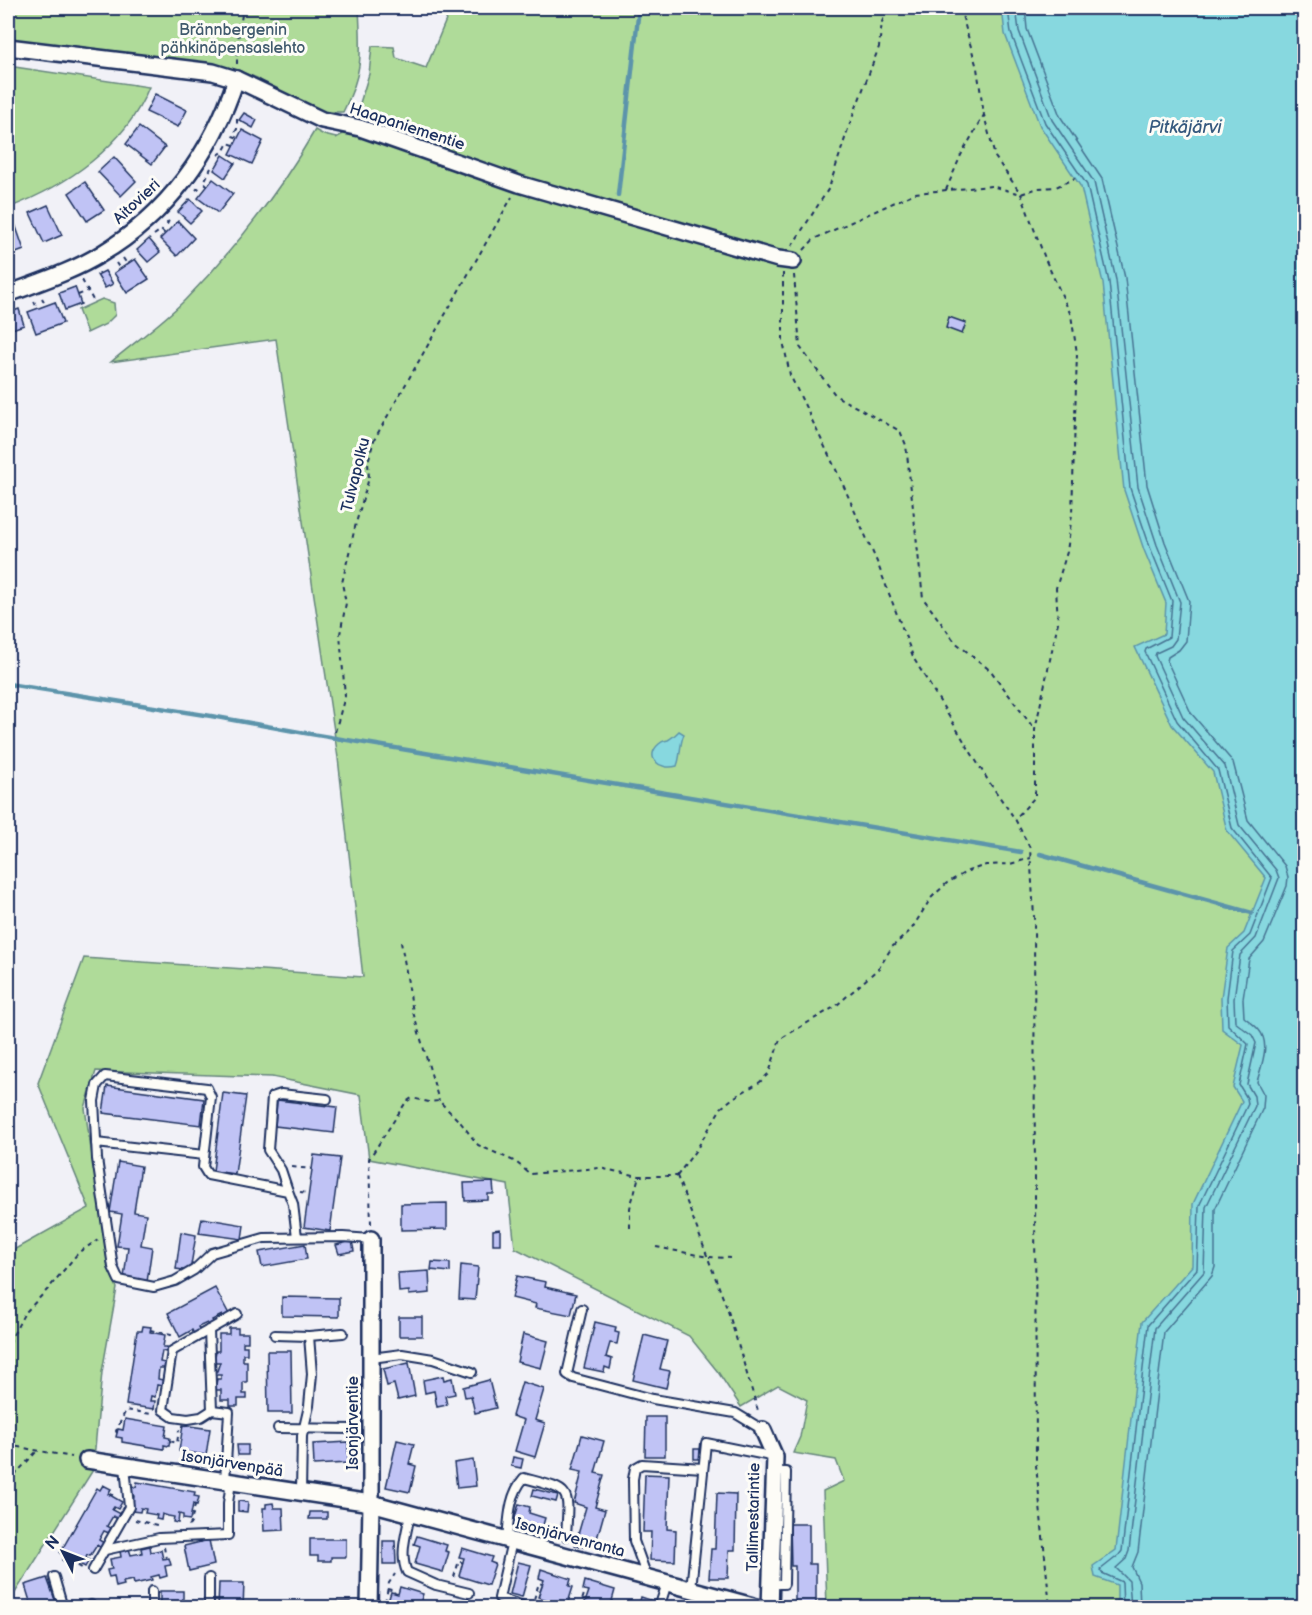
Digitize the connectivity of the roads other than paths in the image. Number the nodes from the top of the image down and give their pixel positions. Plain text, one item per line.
1 (8, 47) edge
2 (236, 79) junction
3 (788, 261) road end
4 (8, 294) edge
5 (327, 1099) dead end
6 (96, 1143) junction
7 (204, 1155) junction
8 (288, 1191) junction
9 (297, 1237) junction
10 (371, 1239) joint
11 (582, 1309) dead end
12 (237, 1314) dead end
13 (209, 1330) junction
14 (343, 1333) dead end
15 (275, 1335) dead end
16 (309, 1336) junction
17 (371, 1358) junction
18 (472, 1372) dead end
19 (212, 1410) junction
20 (278, 1428) dead end
21 (304, 1428) junction
22 (353, 1429) dead end
23 (763, 1430) joint
24 (87, 1460) road end
25 (774, 1465) junction
26 (125, 1466) junction
27 (703, 1468) junction
28 (228, 1481) junction
29 (301, 1492) junction
30 (371, 1503) junction
31 (410, 1514) junction
32 (566, 1536) dead end
33 (509, 1540) junction
34 (105, 1550) junction
35 (93, 1570) dead end
36 (54, 1577) dead end
37 (647, 1577) junction
38 (209, 1578) dead end
39 (667, 1582) junction
40 (691, 1589) junction
41 (152, 1591) dead end
42 (469, 1593) dead end
43 (63, 1608) edge
44 (152, 1608) edge
45 (209, 1608) edge
46 (369, 1608) edge
47 (530, 1608) edge
48 (660, 1608) edge
49 (760, 1608) edge
50 (770, 1608) edge

1 - 2 street, Haapaniementie
2 - 3 street, Haapaniementie
2 - 4 street, Aitovieri
5 - 8 lane
6 - 7 lane
6 - 7 lane
6 - 9 lane
7 - 8 lane
8 - 9 lane
9 - 10 lane
10 - 17 street, Isonjärventie
11 - 23 lane
12 - 13 lane
13 - 19 lane
13 - 19 lane
14 - 16 lane
15 - 16 lane
16 - 21 lane
17 - 18 lane
17 - 30 street, Isonjärventie
19 - 28 lane
20 - 21 lane
21 - 22 lane
21 - 29 lane
23 - 25 street, Tallimestarintie
24 - 26 street, Isonjärvenpää
25 - 27 lane
25 - 50 street, Tallimestarintie
26 - 28 street, Isonjärvenpää
26 - 34 lane
27 - 37 lane
27 - 40 lane
28 - 29 street, Isonjärvenpää
28 - 34 lane
29 - 30 street, Isonjärvenpää
30 - 31 street, Isonjärvenranta
30 - 46 street, Isonjärventie
31 - 33 street, Isonjärvenranta
31 - 42 lane
32 - 33 lane
33 - 37 street, Isonjärvenranta
33 - 47 lane
34 - 35 lane
36 - 43 lane
37 - 39 street, Isonjärvenranta
38 - 45 lane
39 - 40 street, Isonjärvenranta
39 - 48 lane
40 - 49 street, Isonjärvenranta
41 - 44 lane

